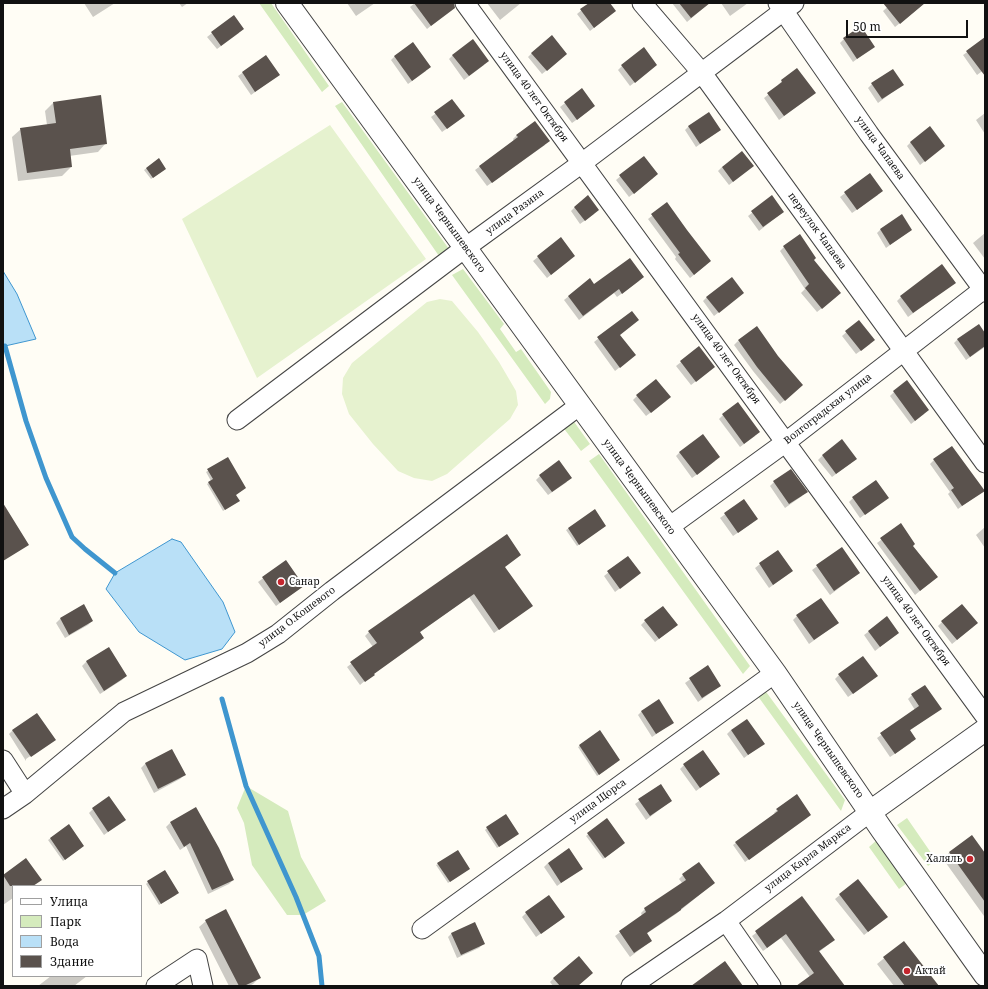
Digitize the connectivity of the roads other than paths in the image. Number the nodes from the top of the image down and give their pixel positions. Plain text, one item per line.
1 (287, 3) edge
2 (465, 3) edge
3 (642, 3) edge
4 (785, 5) edge
5 (702, 73) junction
6 (582, 163) junction
7 (465, 248) junction
8 (984, 289) edge
9 (904, 350) junction
10 (580, 405) junction
11 (237, 420) dead end
12 (786, 442) junction
13 (985, 463) edge
14 (669, 527) junction
15 (774, 673) junction
16 (985, 716) edge
17 (985, 730) edge
18 (3, 760) edge
19 (25, 794) junction
20 (3, 809) edge
21 (870, 812) junction
22 (726, 921) junction
23 (422, 929) dead end
24 (985, 975) edge
25 (156, 986) edge
26 (203, 986) edge
27 (631, 986) edge
28 (771, 986) edge

1 - 7 street, улица Чернышевского
2 - 6 street, улица 40 лет Октября
3 - 5 street, переулок Чапаева
4 - 5 street, улица Разина
4 - 8 street, улица Чапаева
5 - 6 street, улица Разина
5 - 9 street, переулок Чапаева
6 - 7 street, улица Разина
6 - 12 street, улица 40 лет Октября
7 - 10 street, улица Чернышевского
7 - 11 street, улица Разина
8 - 9 street, Волгоградская улица
9 - 12 street, Волгоградская улица
9 - 13 street, переулок Чапаева
10 - 14 street, улица Чернышевского
10 - 19 street, улица О.Кошевого
12 - 14 street, Волгоградская улица
12 - 16 street, улица 40 лет Октября
14 - 15 street, улица Чернышевского
15 - 21 street, улица Чернышевского
15 - 23 street, улица Щорса
17 - 21 street, улица Карла Маркса
18 - 19 street
19 - 20 street, улица О.Кошевого
21 - 22 street, улица Карла Маркса
21 - 24 street, улица Чернышевского
22 - 27 street, улица Карла Маркса
22 - 28 street
25 - 26 street

